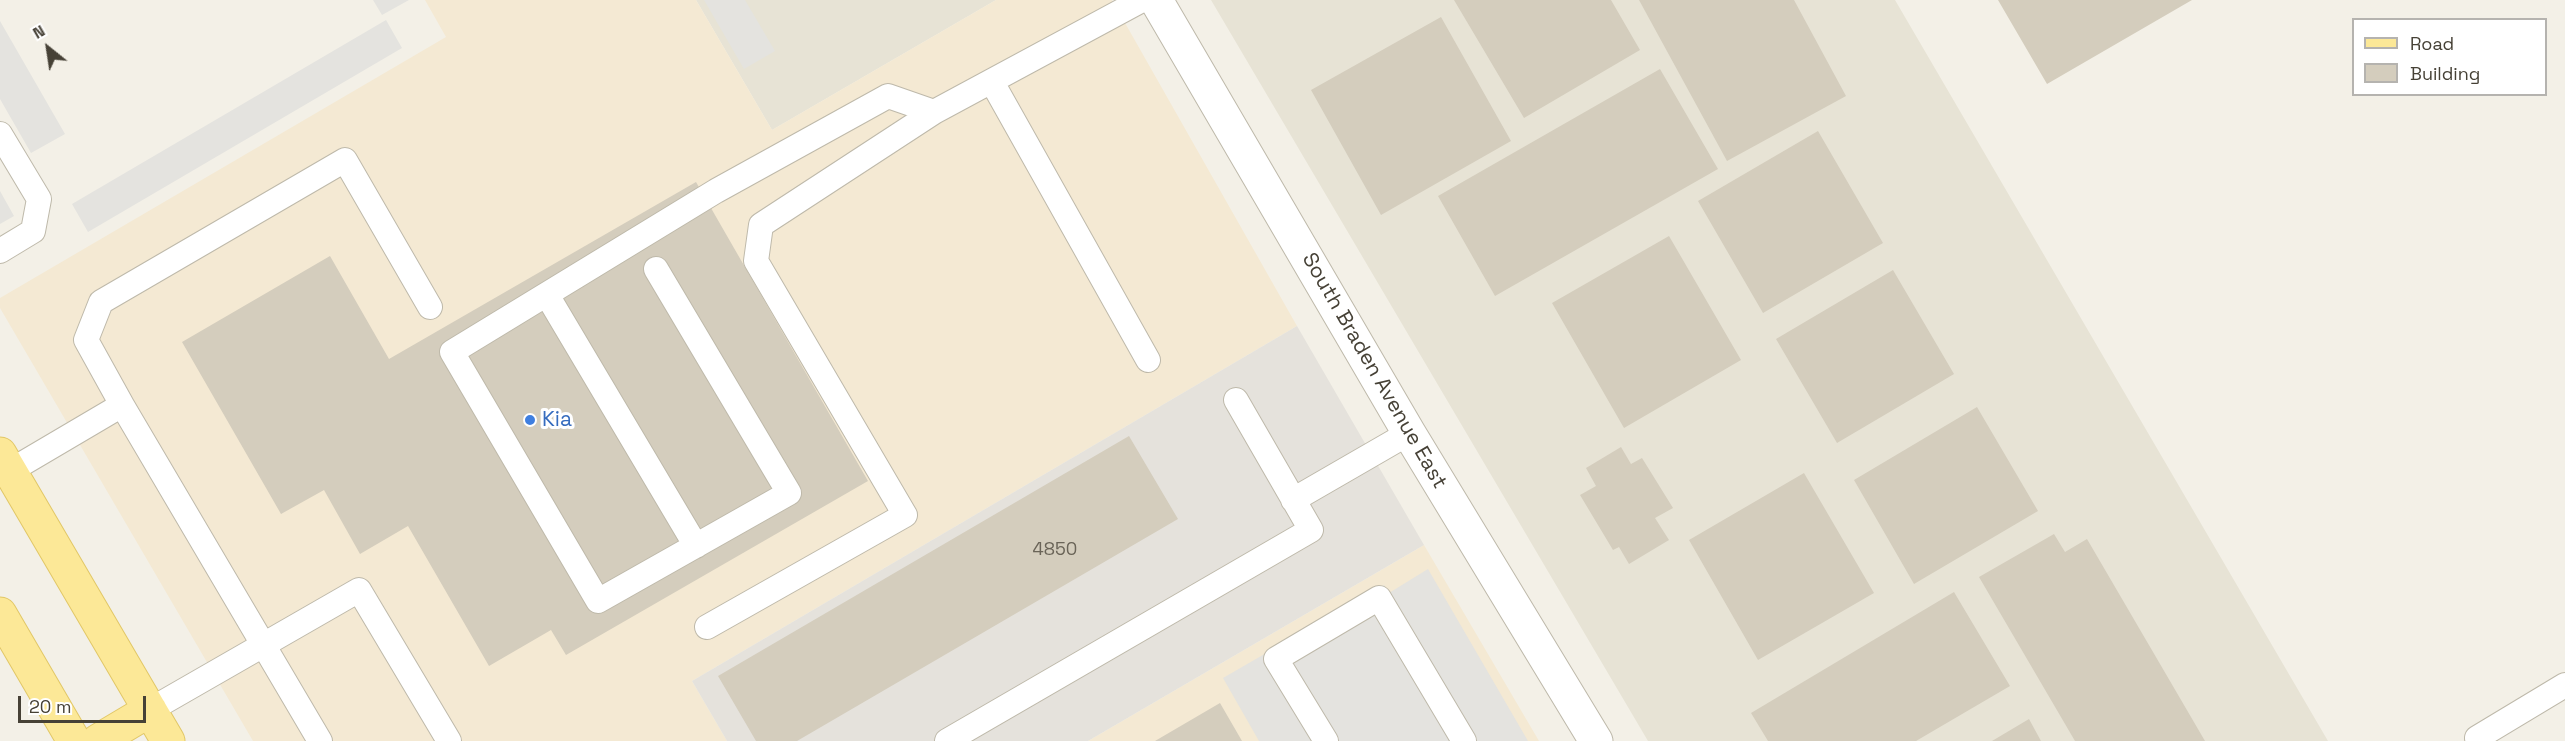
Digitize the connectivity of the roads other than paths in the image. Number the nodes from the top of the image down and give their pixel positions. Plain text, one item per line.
1 (1142, 0) edge
2 (1156, 0) edge
3 (992, 82) junction
4 (934, 112) junction
5 (0, 134) edge
6 (0, 251) edge
7 (656, 269) dead end
8 (547, 295) junction
9 (430, 307) dead end
10 (1148, 360) dead end
11 (1236, 400) dead end
12 (122, 405) junction
13 (1409, 433) junction
14 (5, 462) edge
15 (1293, 500) junction
16 (696, 546) junction
17 (0, 614) edge
18 (707, 627) dead end
19 (263, 644) junction
20 (2565, 685) edge
21 (150, 710) junction
22 (2477, 738) dead end
23 (74, 741) edge
24 (98, 741) edge
25 (168, 741) edge
26 (320, 741) edge
27 (449, 741) edge
28 (947, 741) edge
29 (1326, 741) edge
30 (1464, 741) edge
31 (1596, 741) edge

1 - 3 lane
2 - 13 street, South Braden Avenue East
3 - 4 lane
3 - 10 lane
4 - 8 lane
4 - 18 lane
5 - 6 lane
7 - 16 lane
8 - 16 lane
8 - 16 lane
9 - 12 lane
11 - 15 lane
12 - 14 lane
12 - 19 lane
13 - 15 lane
13 - 31 street, South Braden Avenue East
14 - 21 main road
15 - 28 lane
17 - 23 main road
19 - 21 lane
19 - 26 lane
19 - 27 lane
20 - 22 lane
21 - 24 main road
21 - 25 main road
29 - 30 lane

